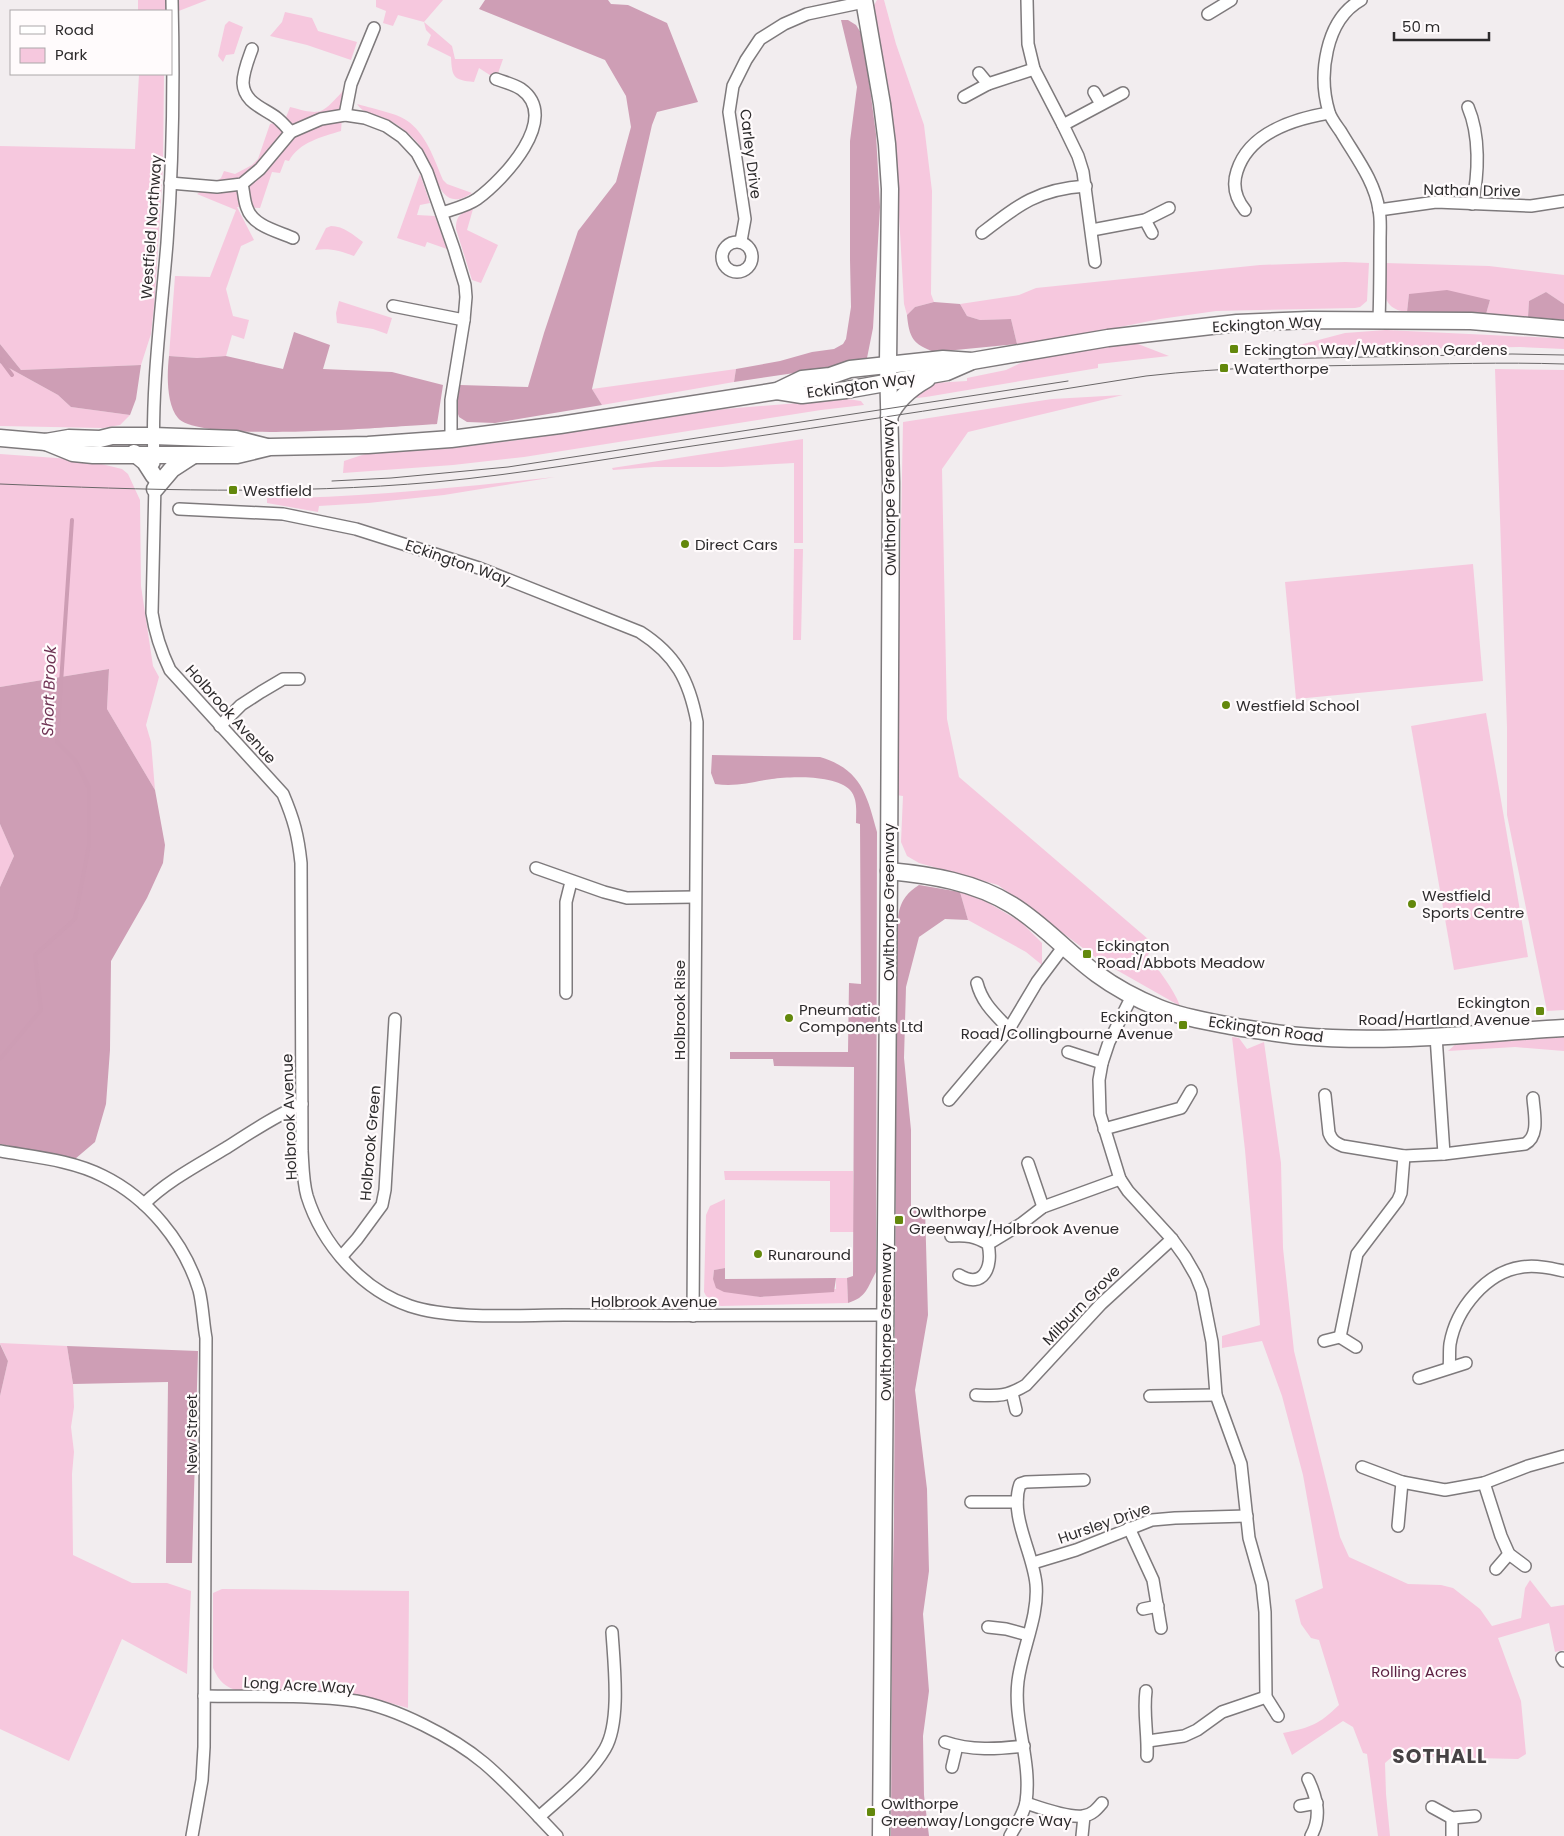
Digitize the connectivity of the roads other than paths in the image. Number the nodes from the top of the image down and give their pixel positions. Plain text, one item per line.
1 (172, 0) edge
2 (1027, 0) edge
3 (1231, 0) edge
4 (1361, 0) edge
5 (864, 1) edge
6 (1345, 4) edge
7 (1208, 14) dead end
8 (374, 28) dead end
9 (252, 49) dead end
10 (1034, 69) junction
11 (979, 73) dead end
12 (496, 79) dead end
13 (988, 84) junction
14 (1094, 92) dead end
15 (1123, 93) dead end
16 (964, 97) dead end
17 (1101, 104) junction
18 (1468, 107) dead end
19 (1329, 113) junction
20 (345, 115) junction
21 (1063, 125) junction
22 (291, 132) junction
23 (170, 183) junction
24 (242, 184) junction
25 (1086, 186) junction
26 (1564, 201) edge
27 (1472, 204) junction
28 (994, 208) dead end
29 (1169, 208) dead end
30 (1245, 210) dead end
31 (1379, 210) junction
32 (442, 213) junction
33 (1001, 218) junction
34 (1145, 220) junction
35 (1092, 230) junction
36 (982, 233) dead end
37 (1152, 233) dead end
38 (293, 238) dead end
39 (741, 241) dead end
40 (1095, 262) dead end
41 (393, 306) dead end
42 (464, 320) junction
43 (1379, 320) junction
44 (1564, 329) edge
45 (972, 361) junction
46 (888, 364) junction
47 (935, 374) junction
48 (830, 376) junction
49 (885, 388) junction
50 (777, 391) junction
51 (889, 417) junction
52 (153, 436) junction
53 (0, 438) edge
54 (100, 439) junction
55 (451, 439) junction
56 (46, 442) junction
57 (270, 447) junction
58 (146, 455) junction
59 (192, 456) junction
60 (154, 482) junction
61 (179, 509) dead end
62 (299, 679) dead end
63 (693, 703) joint
64 (220, 726) junction
65 (536, 868) dead end
66 (889, 872) junction
67 (571, 882) junction
68 (695, 897) junction
69 (1064, 946) junction
70 (977, 982) dead end
71 (566, 993) dead end
72 (1132, 996) junction
73 (395, 1019) dead end
74 (1564, 1028) edge
75 (1010, 1029) junction
76 (1436, 1036) junction
77 (1068, 1052) dead end
78 (1102, 1063) junction
79 (1191, 1091) dead end
80 (1325, 1095) dead end
81 (1533, 1098) dead end
82 (949, 1100) dead end
83 (302, 1104) junction
84 (1104, 1129) junction
85 (0, 1151) edge
86 (1444, 1154) junction
87 (1404, 1156) junction
88 (1028, 1163) dead end
89 (1120, 1178) junction
90 (144, 1204) junction
91 (1044, 1207) junction
92 (951, 1236) dead end
93 (1172, 1239) junction
94 (988, 1244) junction
95 (341, 1257) junction
96 (1564, 1271) edge
97 (958, 1275) dead end
98 (885, 1315) junction
99 (692, 1316) junction
100 (1340, 1337) junction
101 (1324, 1341) dead end
102 (1356, 1347) dead end
103 (1466, 1363) dead end
104 (1450, 1368) junction
105 (1419, 1378) dead end
106 (1012, 1393) junction
107 (976, 1395) dead end
108 (1150, 1396) dead end
109 (1216, 1396) junction
110 (1016, 1410) dead end
111 (1564, 1456) edge
112 (1362, 1467) dead end
113 (1084, 1480) dead end
114 (1402, 1482) junction
115 (1484, 1483) junction
116 (971, 1502) dead end
117 (1017, 1502) junction
118 (1247, 1516) junction
119 (1398, 1526) dead end
120 (1129, 1528) junction
121 (1509, 1554) junction
122 (1032, 1563) junction
123 (1525, 1566) dead end
124 (1496, 1569) dead end
125 (1158, 1606) junction
126 (1143, 1609) dead end
127 (988, 1627) dead end
128 (1161, 1628) dead end
129 (612, 1632) dead end
130 (1028, 1635) junction
131 (1146, 1691) dead end
132 (204, 1696) junction
133 (1266, 1697) junction
134 (1278, 1716) dead end
135 (1148, 1741) junction
136 (945, 1742) dead end
137 (957, 1746) junction
138 (1024, 1746) junction
139 (1147, 1756) dead end
140 (952, 1767) dead end
141 (1308, 1779) dead end
142 (1317, 1802) junction
143 (1026, 1803) junction
144 (1102, 1803) dead end
145 (1300, 1806) dead end
146 (1432, 1807) dead end
147 (1084, 1816) junction
148 (1475, 1816) dead end
149 (539, 1817) junction
150 (1452, 1818) junction
151 (192, 1836) edge
152 (557, 1836) edge
153 (880, 1836) edge
154 (1010, 1836) edge
155 (1082, 1836) edge
156 (1311, 1836) edge
157 (1452, 1836) edge

1 - 23 street, Westfield Northway
2 - 10 street
3 - 7 street
4 - 6 street
5 - 39 street, Carley Drive
5 - 46 street, Owlthorpe Greenway
6 - 19 street
8 - 20 street
9 - 22 street
10 - 13 street
10 - 21 street
11 - 13 street
12 - 32 street
13 - 16 street
14 - 17 street
15 - 17 street
17 - 21 street
18 - 27 street
19 - 30 street
19 - 31 street
20 - 22 street
20 - 32 street
21 - 25 street
22 - 24 street
23 - 24 street
23 - 52 street, Westfield Northway
24 - 38 street
25 - 33 street
25 - 35 street
26 - 27 street, Nathan Drive
27 - 31 street, Nathan Drive
28 - 33 street
29 - 34 street
31 - 43 street
32 - 42 street
33 - 36 street
34 - 35 street
34 - 37 street
35 - 40 street
41 - 42 street
42 - 55 street
43 - 44 street, Eckington Way
43 - 45 street, Eckington Way
45 - 46 street, Eckington Way
45 - 47 street, Eckington Way
46 - 48 street, Eckington Way
46 - 49 street, Owlthorpe Greenway
47 - 49 street, Eckington Way
47 - 51 street
48 - 49 street
48 - 50 street, Eckington Way
49 - 50 street, Eckington Way
49 - 51 street, Owlthorpe Greenway
50 - 55 street, Eckington Way
51 - 66 street, Owlthorpe Greenway
52 - 54 street, Eckington Way
52 - 57 street, Eckington Way
52 - 58 street, Westfield Northway
53 - 56 street, Eckington Way
54 - 56 street, Eckington Way
54 - 58 street
55 - 57 street, Eckington Way
56 - 58 street, Eckington Way
57 - 59 street, Eckington Way
58 - 59 street, Eckington Way
58 - 60 street
59 - 60 street
60 - 64 street, Holbrook Avenue
61 - 63 street, Eckington Way
62 - 64 street
63 - 68 street, Holbrook Rise
64 - 83 street, Holbrook Avenue
65 - 67 street
66 - 69 street, Eckington Road
66 - 98 street, Owlthorpe Greenway
67 - 68 street
67 - 71 street
68 - 99 street, Holbrook Rise
69 - 72 street, Eckington Road
69 - 75 street
70 - 75 street
72 - 76 street, Eckington Road
72 - 78 street
73 - 95 street, Holbrook Green
74 - 76 street, Eckington Road
75 - 82 street
76 - 86 street
77 - 78 street
78 - 84 street
79 - 84 street
80 - 87 street
81 - 86 street
83 - 90 street
83 - 95 street, Holbrook Avenue
84 - 89 street
85 - 90 street, New Street
86 - 87 street
87 - 100 street
88 - 91 street
89 - 91 street
89 - 93 street
90 - 132 street, New Street
91 - 94 street
92 - 94 street
93 - 106 street, Milburn Grove
93 - 109 street
94 - 97 street
95 - 99 street, Holbrook Avenue
96 - 104 street
98 - 99 street, Holbrook Avenue
98 - 153 street, Owlthorpe Greenway
100 - 101 street
100 - 102 street
103 - 104 street
104 - 105 street
106 - 107 street
106 - 110 street
108 - 109 street
109 - 118 street
111 - 115 street
112 - 114 street
113 - 117 street
114 - 115 street
114 - 119 street
115 - 121 street
116 - 117 street
117 - 122 street
118 - 120 street, Hursley Drive
118 - 133 street
120 - 122 street, Hursley Drive
120 - 125 street
121 - 123 street
121 - 124 street
122 - 130 street
125 - 126 street
125 - 128 street
127 - 130 street
129 - 149 street
130 - 138 street
131 - 135 street
132 - 149 street, Long Acre Way
132 - 151 street, New Street
133 - 134 street
133 - 135 street
135 - 139 street
136 - 137 street
137 - 138 street
137 - 140 street
138 - 143 street
141 - 142 street
142 - 145 street
142 - 156 street
143 - 147 street
143 - 154 street
144 - 147 street
146 - 150 street
147 - 155 street
148 - 150 street
149 - 152 street, Long Acre Way
150 - 157 street

